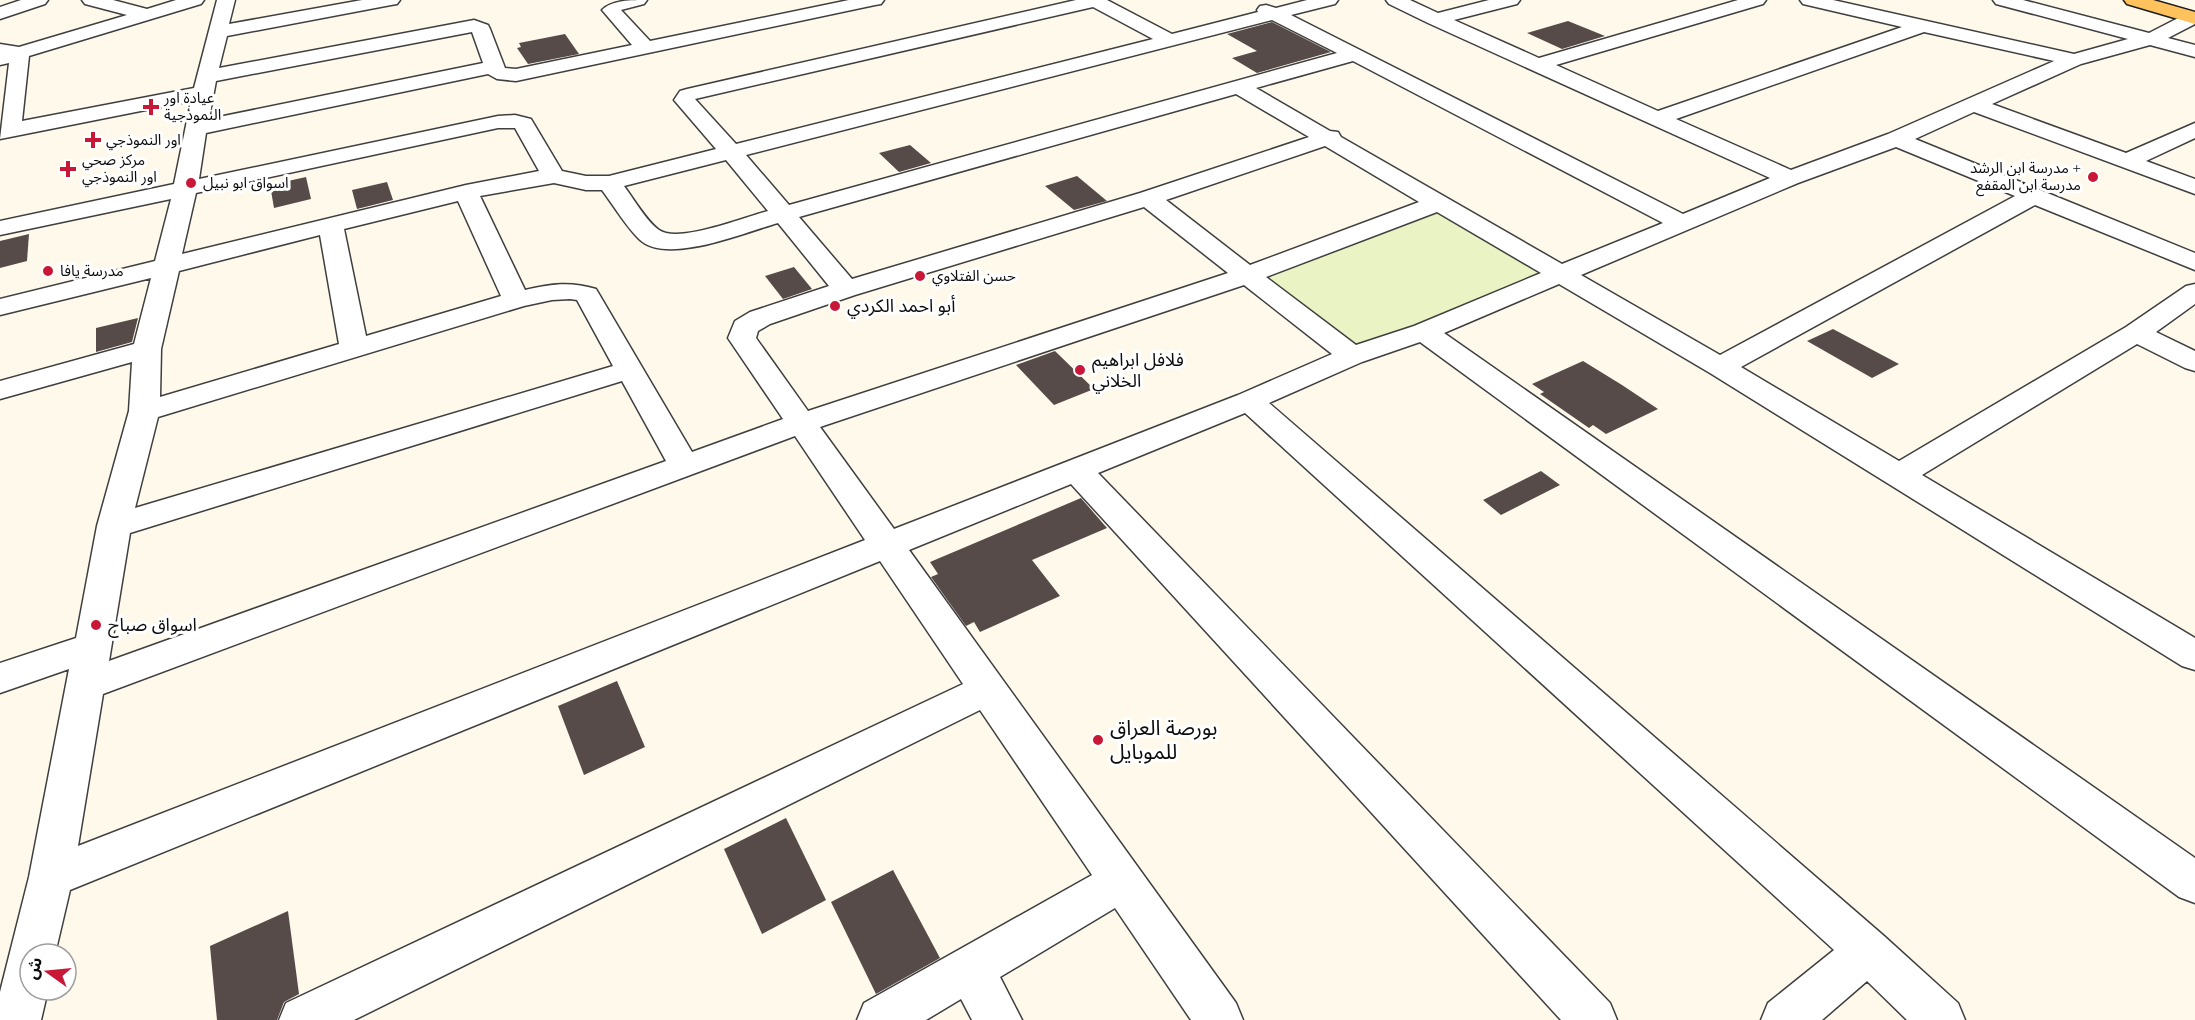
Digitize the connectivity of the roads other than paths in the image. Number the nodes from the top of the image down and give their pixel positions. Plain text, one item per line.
1 (39, 0) edge
2 (91, 0) edge
3 (195, 0) edge
4 (226, 0) edge
5 (391, 0) edge
6 (638, 0) edge
7 (875, 0) edge
8 (1246, 0) edge
9 (1329, 0) edge
10 (1395, 0) edge
11 (1511, 0) edge
12 (1757, 0) edge
13 (1809, 0) edge
14 (2002, 0) edge
15 (2133, 0) edge
16 (1094, 1) edge
17 (2189, 11) edge
18 (0, 13) edge
19 (148, 14) junction
20 (1275, 15) junction
21 (1435, 19) junction
22 (1922, 26) junction
23 (218, 32) junction
24 (2154, 38) junction
25 (1167, 39) junction
26 (0, 48) edge
27 (645, 48) junction
28 (2195, 51) edge
29 (20, 53) junction
30 (1355, 54) junction
31 (0, 59) edge
32 (2074, 60) junction
33 (1539, 64) junction
34 (494, 67) junction
35 (205, 84) junction
36 (1239, 87) junction
37 (1972, 104) junction
38 (1657, 118) junction
39 (197, 128) junction
40 (2195, 130) edge
41 (5, 131) edge
42 (1330, 137) junction
43 (1896, 139) junction
44 (731, 152) junction
45 (2128, 161) junction
46 (554, 176) junction
47 (1790, 178) junction
48 (609, 183) junction
49 (2195, 187) edge
50 (185, 189) junction
51 (466, 192) junction
52 (2032, 197) junction
53 (1148, 198) junction
54 (1439, 203) junction
55 (783, 214) junction
56 (1683, 224) junction
57 (331, 225) junction
58 (0, 228) edge
59 (2195, 262) edge
60 (165, 268) junction
61 (1247, 274) junction
62 (1560, 275) junction
63 (846, 289) junction
64 (2195, 292) edge
65 (516, 300) junction
66 (0, 307) edge
67 (1424, 332) junction
68 (2136, 333) junction
69 (354, 349) junction
70 (147, 350) junction
71 (1352, 356) junction
72 (2195, 362) edge
73 (1720, 367) junction
74 (629, 370) junction
75 (0, 390) edge
76 (1249, 401) junction
77 (144, 411) junction
78 (802, 423) junction
79 (685, 466) junction
80 (1076, 469) junction
81 (1898, 476) junction
82 (114, 526) junction
83 (888, 544) junction
84 (91, 647) junction
85 (2195, 656) edge
86 (0, 678) edge
87 (84, 686) junction
88 (986, 690) junction
89 (51, 877) junction
90 (1120, 882) junction
91 (2195, 883) edge
92 (35, 942) edge
93 (1868, 951) junction
94 (970, 969) junction
95 (21, 1002) edge
96 (17, 1020) edge
97 (303, 1020) edge
98 (881, 1020) edge
99 (998, 1020) edge
100 (1219, 1020) edge
101 (1593, 1020) edge
102 (1785, 1020) edge
103 (1941, 1020) edge

1 - 18 street
2 - 19 street
3 - 19 street
4 - 23 street
5 - 23 street
6 - 27 street
7 - 27 street
8 - 20 street
9 - 20 street
10 - 21 street
11 - 21 street
12 - 33 street
13 - 22 street
14 - 24 street
15 - 17 main road
16 - 25 street
16 - 44 street
17 - 24 street
19 - 29 street
20 - 25 street
20 - 30 street
21 - 33 street
22 - 32 street
22 - 38 street
23 - 35 street
24 - 28 street
24 - 32 street
25 - 44 street
26 - 29 street
27 - 34 street
29 - 31 street
29 - 41 street
30 - 36 street
30 - 56 street
32 - 37 street
33 - 38 street
34 - 35 street
34 - 39 street
35 - 39 street
35 - 41 street
36 - 42 street
36 - 55 street
37 - 43 street
37 - 45 street
38 - 47 street
39 - 50 street
40 - 45 street
42 - 53 street
42 - 54 street
43 - 47 street
43 - 52 street
44 - 48 street
44 - 55 street
45 - 49 street
46 - 48 street
46 - 50 street
46 - 51 street
47 - 56 street
48 - 55 street
50 - 58 street
50 - 60 street
51 - 57 street
51 - 65 street
52 - 59 street
52 - 73 street
53 - 61 street
53 - 63 street
54 - 61 street
54 - 62 street
55 - 63 street
56 - 62 street
57 - 60 street
57 - 69 street
60 - 66 street
60 - 70 street
61 - 71 street
61 - 78 street
62 - 67 street
62 - 73 street
63 - 78 street
64 - 68 street
65 - 69 street
65 - 74 street
67 - 71 street
67 - 91 street
68 - 72 street
68 - 81 street
69 - 77 street
70 - 75 street
70 - 77 street
71 - 76 street
73 - 81 street
74 - 79 street
74 - 82 street
76 - 80 street
76 - 93 street
77 - 82 street
78 - 79 street
78 - 83 street
79 - 87 street
80 - 83 street
80 - 101 street
81 - 85 street
82 - 84 street
83 - 88 street
83 - 89 street
84 - 86 street
84 - 87 street
87 - 89 street
88 - 90 street
88 - 97 street
89 - 92 street
90 - 94 street
90 - 100 street
93 - 102 street
93 - 103 street
94 - 98 street
94 - 99 street
95 - 96 street

